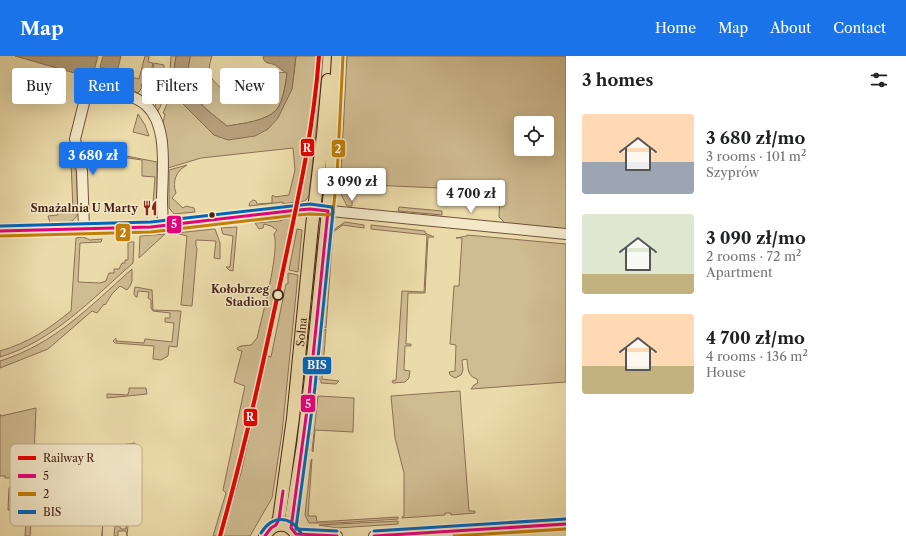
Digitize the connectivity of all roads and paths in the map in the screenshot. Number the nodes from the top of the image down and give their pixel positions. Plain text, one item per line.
1 (330, 56) edge
2 (338, 56) edge
3 (314, 209) junction
4 (328, 211) junction
5 (163, 226) junction
6 (84, 228) junction
7 (0, 232) edge
8 (566, 234) edge
9 (566, 524) edge
10 (276, 525) junction
11 (295, 533) edge
12 (433, 534) edge
13 (266, 536) edge
14 (337, 536) edge
15 (374, 536) edge

1 - 3 main road, Solna
2 - 4 main road, Solna
3 - 4 street
3 - 5 street
3 - 10 main road, Solna
4 - 8 street
4 - 11 main road, Solna
5 - 6 street
5 - 6 street
6 - 7 street
9 - 12 street
10 - 11 main road
10 - 13 main road
11 - 14 street
12 - 15 street

